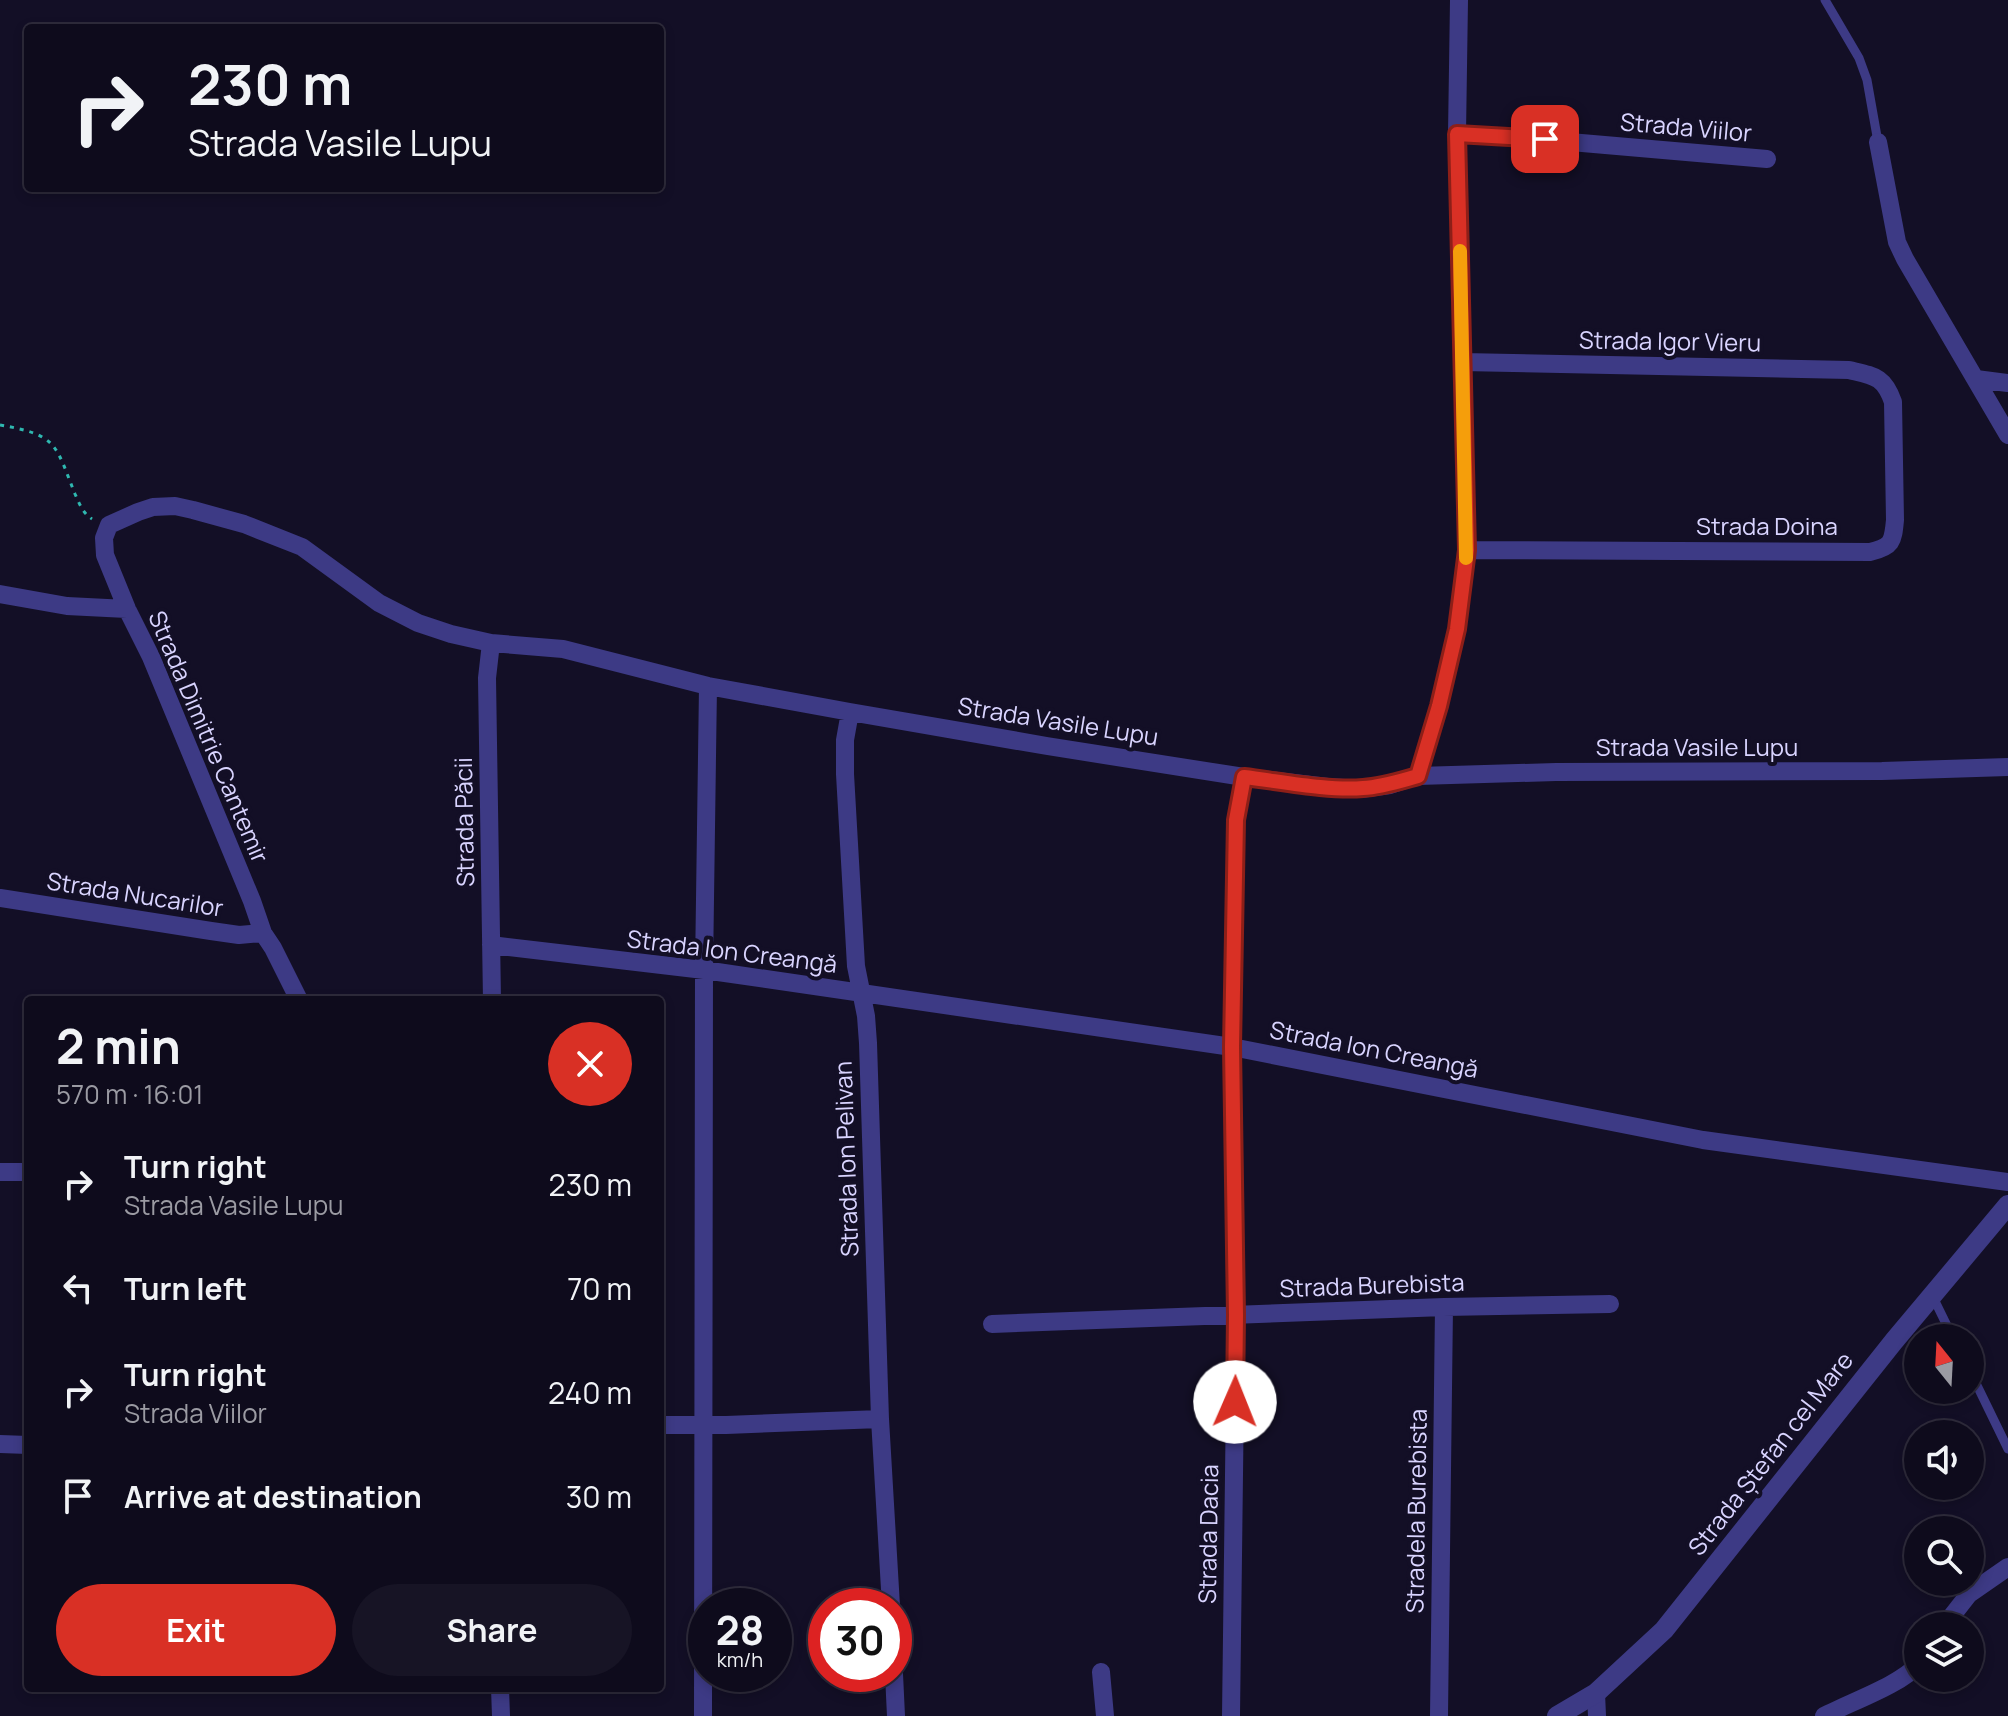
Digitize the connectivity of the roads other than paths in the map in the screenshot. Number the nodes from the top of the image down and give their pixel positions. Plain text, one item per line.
1 (1459, 0) edge
2 (1825, 0) edge
3 (1457, 134) junction
4 (1878, 142) joint
5 (1767, 159) dead end
6 (1462, 362) junction
7 (1877, 377) joint
8 (1976, 379) junction
9 (2008, 383) edge
10 (2008, 435) edge
11 (1467, 550) junction
12 (0, 594) edge
13 (127, 609) junction
14 (491, 643) junction
15 (708, 686) junction
16 (850, 712) junction
17 (2008, 767) edge
18 (1418, 776) junction
19 (1244, 777) junction
20 (0, 898) edge
21 (263, 933) junction
22 (491, 945) junction
23 (704, 970) junction
24 (863, 993) junction
25 (297, 996) edge
26 (492, 996) edge
27 (1232, 1047) junction
28 (0, 1172) edge
29 (24, 1172) edge
30 (2008, 1182) edge
31 (2008, 1205) edge
32 (1932, 1295) junction
33 (1610, 1304) dead end
34 (1444, 1307) junction
35 (1236, 1315) junction
36 (992, 1324) dead end
37 (1946, 1324) edge
38 (1984, 1400) edge
39 (880, 1419) junction
40 (703, 1424) junction
41 (664, 1425) edge
42 (0, 1444) edge
43 (24, 1445) edge
44 (2008, 1449) edge
45 (2008, 1567) edge
46 (890, 1588) edge
47 (1955, 1612) edge
48 (1101, 1672) dead end
49 (1904, 1677) edge
50 (500, 1692) edge
51 (895, 1692) edge
52 (1599, 1708) edge
53 (501, 1716) edge
54 (703, 1716) edge
55 (896, 1716) edge
56 (1105, 1716) edge
57 (1231, 1716) edge
58 (1439, 1716) edge
59 (1557, 1716) edge
60 (1824, 1716) edge

1 - 3 street
2 - 4 lane
3 - 5 street, Strada Viilor
3 - 6 street
4 - 8 street
6 - 7 street, Strada Igor Vieru
6 - 11 street
7 - 11 street, Strada Doina
8 - 9 street
8 - 10 street
11 - 18 street
12 - 13 street, Strada Dimitrie Cantemir
13 - 14 street, Strada Vasile Lupu
13 - 21 street, Strada Dimitrie Cantemir
14 - 15 street, Strada Vasile Lupu
14 - 22 street, Strada Păcii
15 - 16 street, Strada Vasile Lupu
15 - 23 street
16 - 19 street, Strada Vasile Lupu
16 - 24 street, Strada Ion Pelivan
17 - 18 street, Strada Vasile Lupu
18 - 19 street, Strada Vasile Lupu
19 - 27 street, Strada Dacia
20 - 21 street, Strada Nucarilor
21 - 25 street, Strada Dimitrie Cantemir
22 - 23 street, Strada Ion Creangă
22 - 26 street, Strada Păcii
23 - 24 street, Strada Ion Creangă
23 - 40 street
24 - 27 street, Strada Ion Creangă
24 - 39 street, Strada Ion Pelivan
27 - 30 street, Strada Ion Creangă
27 - 35 street, Strada Dacia
28 - 29 street
31 - 32 street, Strada Ștefan cel Mare
32 - 37 lane
32 - 52 street, Strada Ștefan cel Mare
33 - 34 street, Strada Burebista
34 - 35 street, Strada Burebista
34 - 58 street, Stradela Burebista
35 - 36 street, Strada Burebista
35 - 57 street, Strada Dacia
38 - 44 lane
39 - 40 street
39 - 46 street, Strada Ion Pelivan
40 - 41 street
40 - 54 street
42 - 43 street
45 - 47 street
48 - 56 street
49 - 60 street
50 - 53 street
51 - 55 street
52 - 59 street, Strada Ștefan cel Mare

